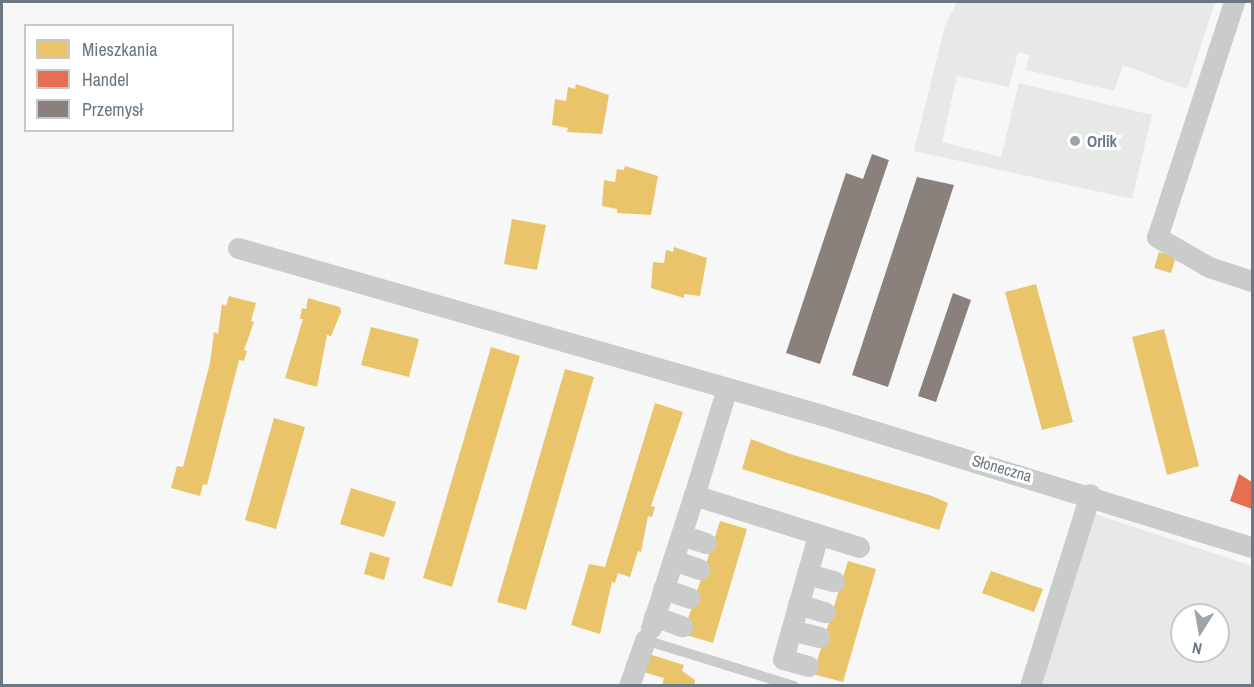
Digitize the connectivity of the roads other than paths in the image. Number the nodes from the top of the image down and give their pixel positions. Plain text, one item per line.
1 (1234, 2) edge
2 (238, 248) dead end
3 (1252, 281) edge
4 (727, 388) junction
5 (1089, 494) junction
6 (694, 495) junction
7 (681, 535) junction
8 (818, 535) junction
9 (706, 543) dead end
10 (859, 547) dead end
11 (1252, 547) edge
12 (673, 561) junction
13 (699, 569) dead end
14 (807, 574) junction
15 (834, 581) dead end
16 (663, 589) junction
17 (690, 598) dead end
18 (798, 604) junction
19 (825, 612) dead end
20 (682, 626) dead end
21 (650, 628) junction
22 (791, 630) junction
23 (819, 637) dead end
24 (808, 666) dead end
25 (629, 686) edge
26 (794, 686) edge
27 (1030, 686) edge

1 - 3 street
2 - 4 street, Słoneczna
4 - 5 street, Słoneczna
4 - 6 street
5 - 11 street, Słoneczna
5 - 27 street
6 - 7 street
6 - 8 street
7 - 9 street
7 - 12 street
8 - 10 street
8 - 14 street
12 - 13 street
12 - 16 street
14 - 15 street
14 - 18 street
16 - 17 street
16 - 21 street
18 - 19 street
18 - 22 street
20 - 21 street
21 - 25 street
21 - 26 lane
22 - 23 street
22 - 24 street

